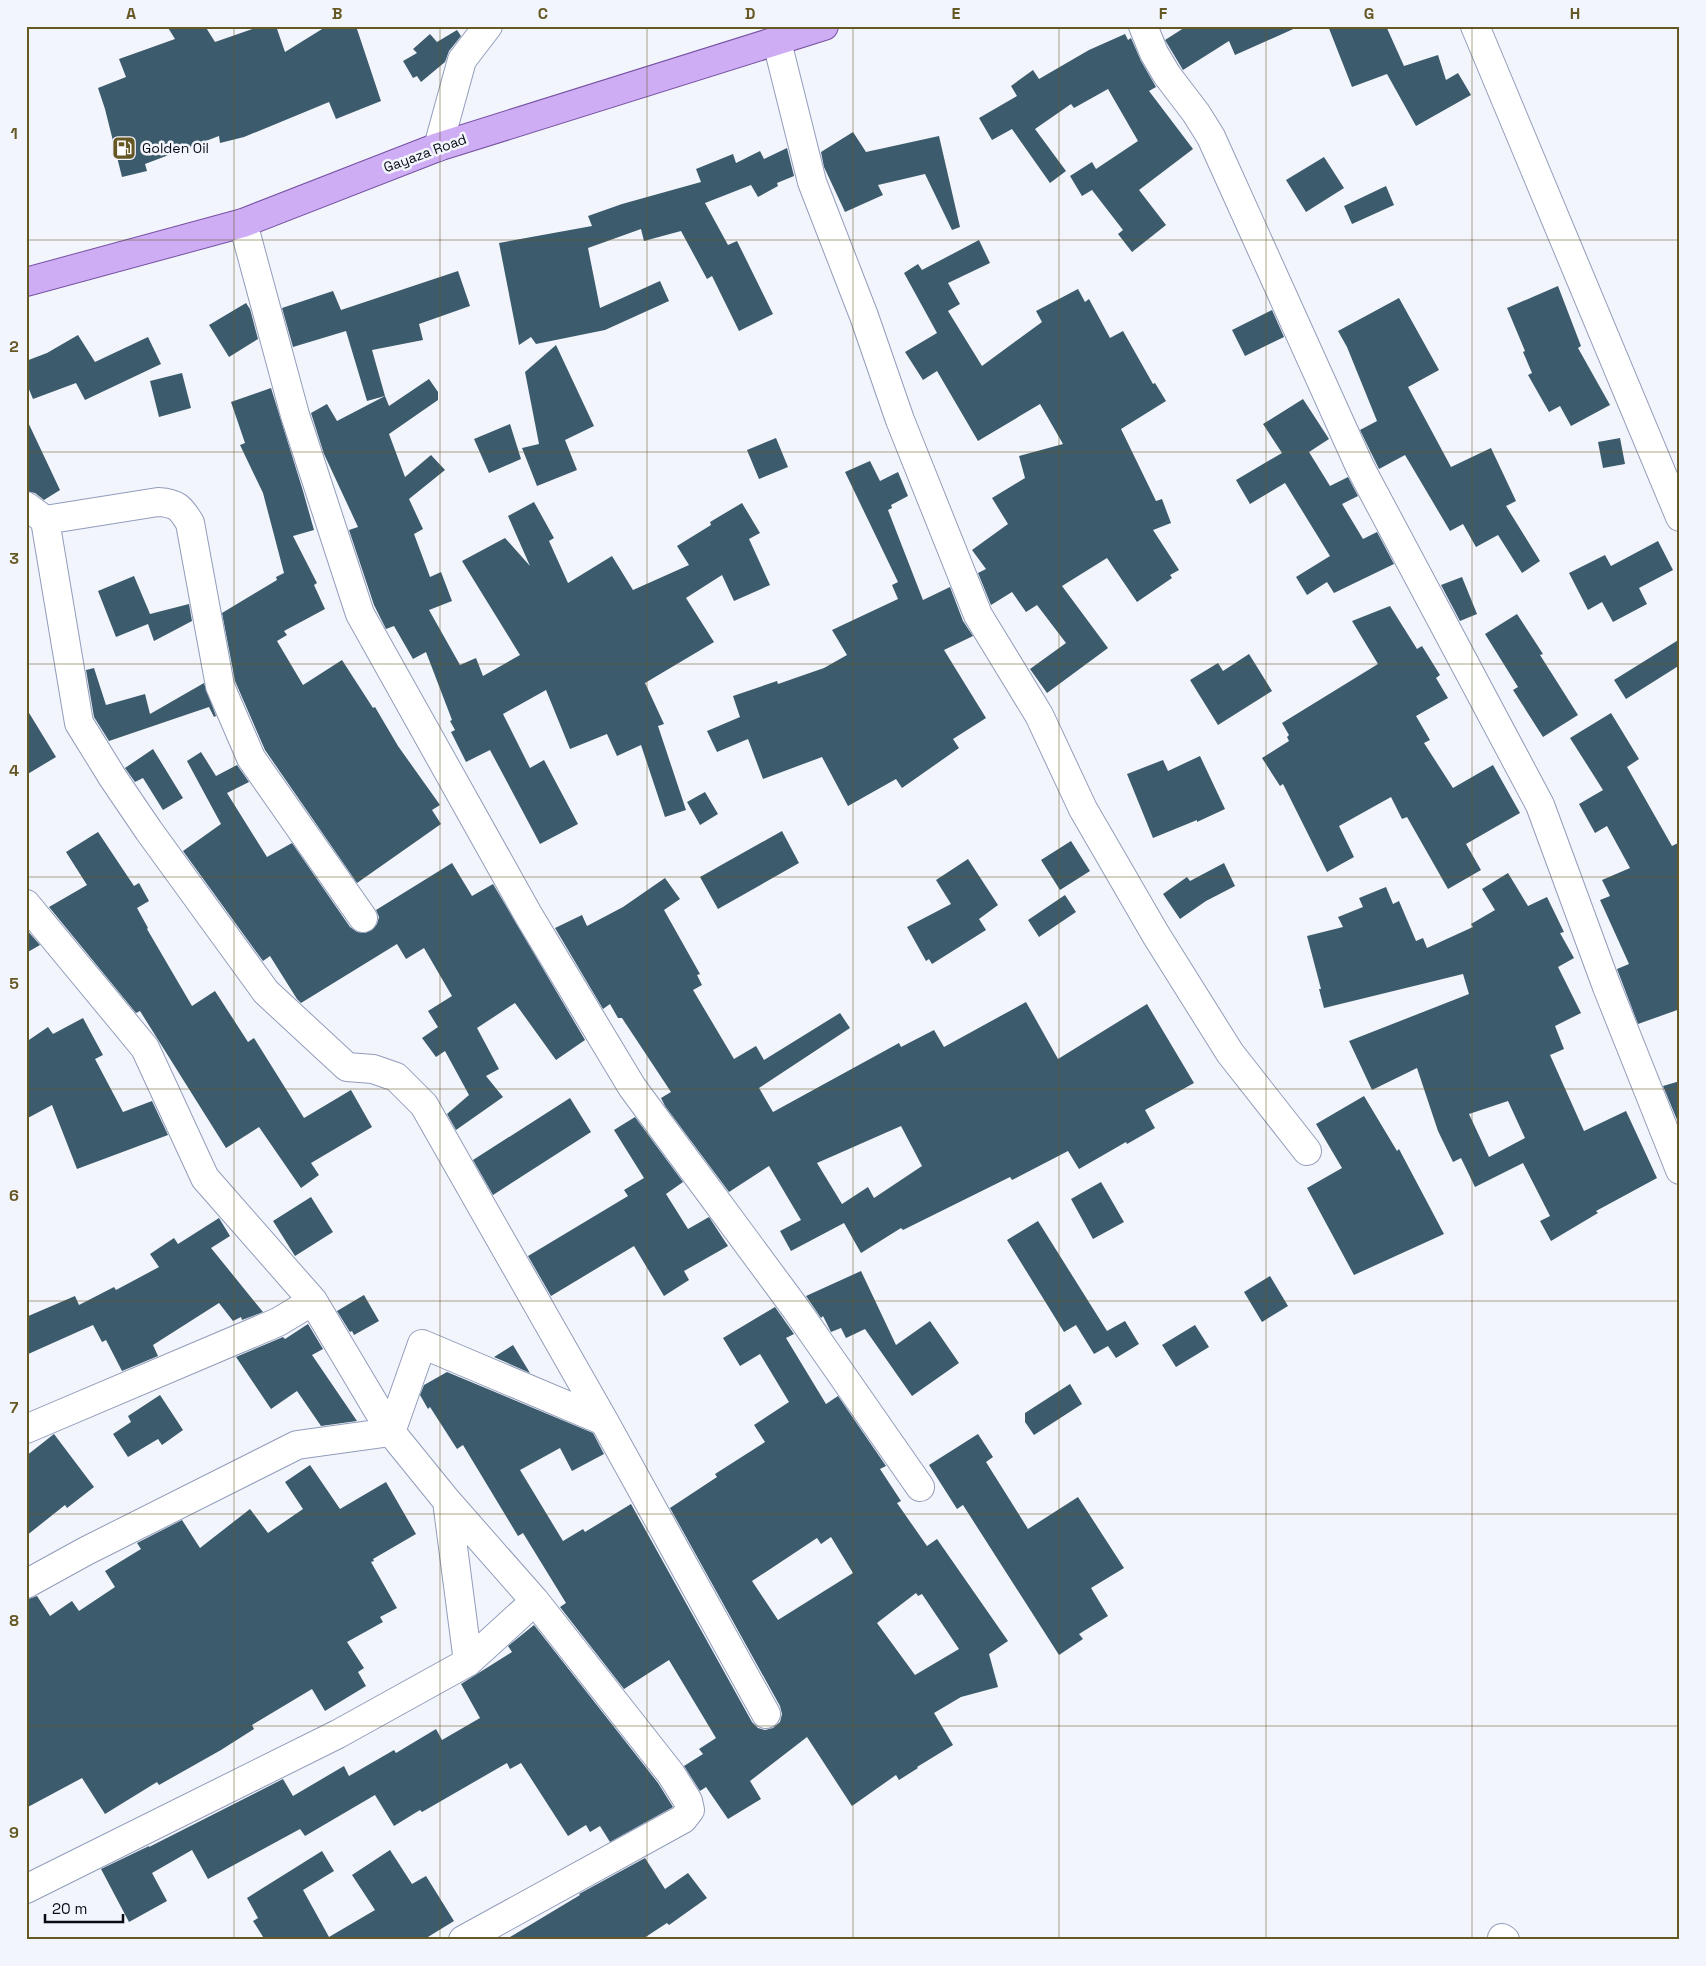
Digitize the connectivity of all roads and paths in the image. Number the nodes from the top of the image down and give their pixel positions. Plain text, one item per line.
1 (488, 26) edge
2 (824, 26) edge
3 (1143, 26) edge
4 (1474, 26) edge
5 (777, 42) junction
6 (438, 147) junction
7 (242, 223) junction
8 (26, 282) edge
9 (36, 513) edge
10 (1680, 516) edge
11 (26, 904) edge
12 (363, 918) dead end
13 (1307, 1151) dead end
14 (1680, 1170) edge
15 (313, 1301) junction
16 (604, 1421) junction
17 (26, 1429) edge
18 (391, 1432) junction
19 (920, 1487) dead end
20 (447, 1501) junction
21 (26, 1584) edge
22 (535, 1601) junction
23 (468, 1662) junction
24 (766, 1714) dead end
25 (26, 1889) edge
26 (463, 1940) edge

1 - 6 street
2 - 5 main road, Gayaza Road
3 - 14 street
4 - 10 street
5 - 6 main road, Gayaza Road
5 - 13 street
6 - 7 main road, Gayaza Road
7 - 8 main road, Gayaza Road
7 - 19 street
9 - 12 street
9 - 16 street
11 - 15 street
15 - 17 street
15 - 18 street
16 - 18 street
16 - 24 street
18 - 20 street
18 - 21 street
20 - 22 street
20 - 23 street
22 - 23 street
22 - 26 street
23 - 25 street

